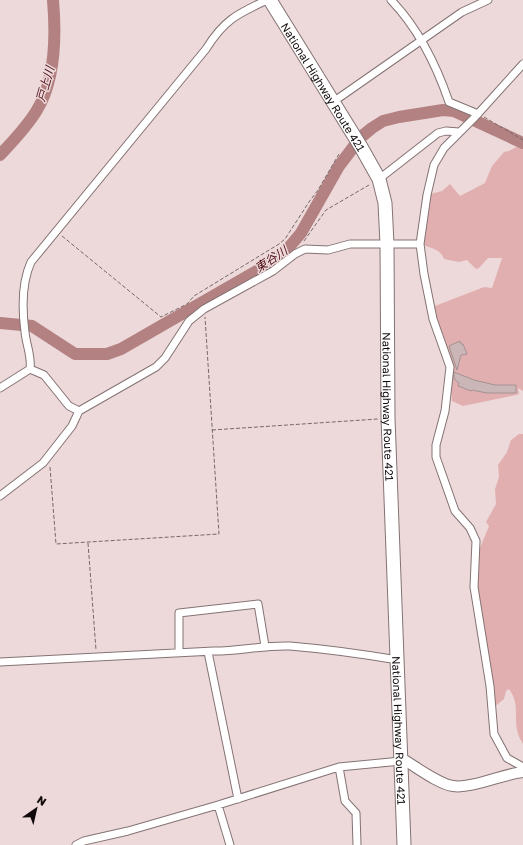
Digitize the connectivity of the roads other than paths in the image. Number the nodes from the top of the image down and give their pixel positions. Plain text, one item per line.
1 (268, 0) edge
2 (488, 0) edge
3 (394, 1) edge
4 (422, 40) junction
5 (523, 64) edge
6 (333, 102) junction
7 (477, 116) junction
8 (459, 132) junction
9 (379, 179) junction
10 (387, 244) junction
11 (420, 244) junction
12 (30, 369) junction
13 (0, 388) edge
14 (79, 411) junction
15 (0, 496) edge
16 (266, 646) junction
17 (179, 652) junction
18 (208, 652) junction
19 (398, 660) junction
20 (0, 662) edge
21 (401, 760) junction
22 (339, 767) junction
23 (523, 767) edge
24 (523, 772) edge
25 (238, 799) junction
26 (218, 805) junction
27 (76, 845) edge
28 (230, 845) edge
29 (357, 845) edge
30 (404, 845) edge

1 - 6 highway, National Highway Route 421
1 - 12 street
2 - 4 street
3 - 4 street
4 - 6 street
4 - 7 street
5 - 7 street
6 - 9 highway, National Highway Route 421
7 - 8 street
8 - 9 street
8 - 11 street
9 - 10 highway, National Highway Route 421
10 - 11 street
10 - 14 street
10 - 19 highway, National Highway Route 421
11 - 23 street
12 - 13 street
12 - 14 street
14 - 15 street
16 - 17 street
16 - 18 street
16 - 19 street
17 - 18 street
17 - 20 street
18 - 25 street
19 - 21 highway, National Highway Route 421
21 - 22 street
21 - 24 street
21 - 30 highway, National Highway Route 421
22 - 25 street
22 - 29 street
25 - 26 street
26 - 27 street
26 - 28 street

